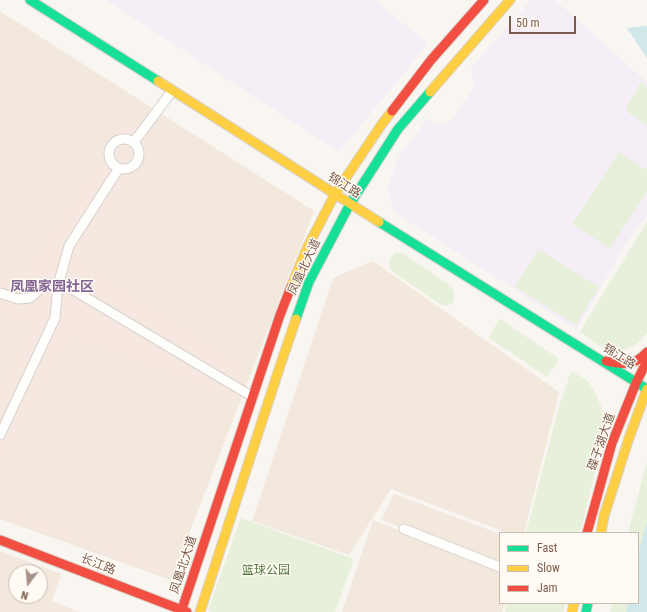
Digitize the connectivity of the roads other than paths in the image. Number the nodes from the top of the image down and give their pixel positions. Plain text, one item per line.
1 (30, 0) edge
2 (484, 0) edge
3 (510, 0) edge
4 (172, 91) junction
5 (134, 142) junction
6 (119, 168) junction
7 (336, 194) junction
8 (350, 204) junction
9 (58, 285) junction
10 (0, 293) edge
11 (647, 352) edge
12 (593, 356) junction
13 (647, 361) edge
14 (636, 383) junction
15 (647, 389) edge
16 (253, 397) junction
17 (0, 435) edge
18 (404, 529) dead end
19 (587, 532) edge
20 (601, 532) edge
21 (0, 540) edge
22 (499, 567) edge
23 (183, 611) edge
24 (200, 612) edge

1 - 4 main road, 锦江路
2 - 7 main road, 凤凰北大道
3 - 8 main road, 凤凰北大道
4 - 5 street
4 - 7 main road, 锦江路
5 - 6 street
5 - 6 street
6 - 9 street
7 - 8 main road, 锦江路
7 - 16 main road, 凤凰北大道
8 - 12 main road, 锦江路
8 - 24 main road, 凤凰北大道
9 - 10 street
9 - 16 street
9 - 17 street
11 - 12 main road
12 - 14 main road, 锦江路
13 - 14 main road, 碟子湖大道
14 - 15 main road, 锦江路
14 - 19 main road, 碟子湖大道
15 - 20 main road, 碟子湖大道
16 - 23 main road, 凤凰北大道
18 - 22 street
21 - 23 main road, 长江路

